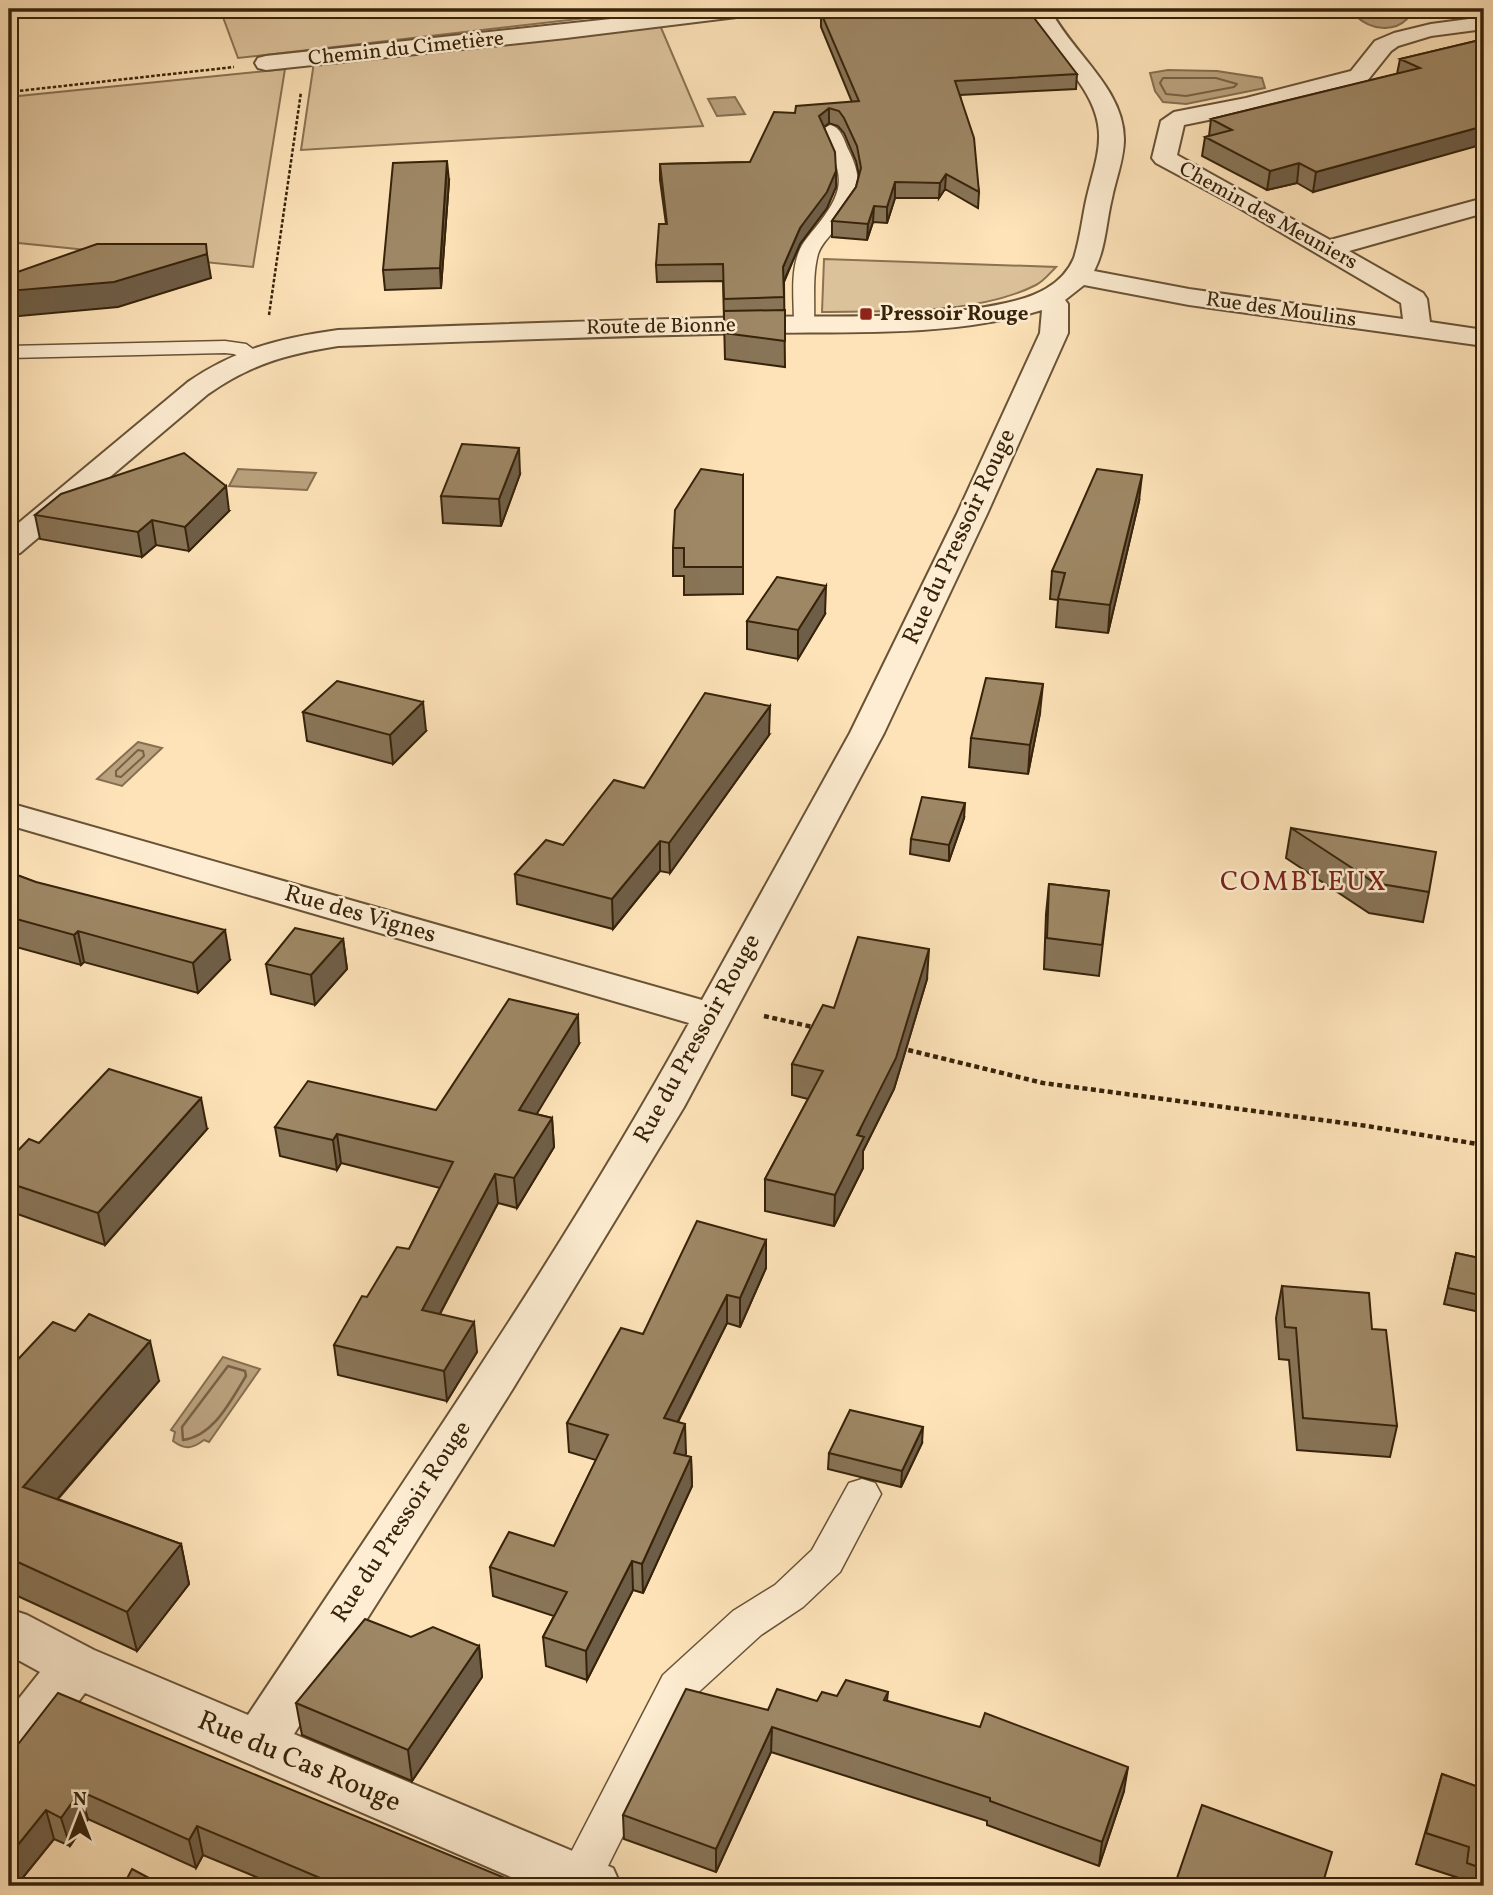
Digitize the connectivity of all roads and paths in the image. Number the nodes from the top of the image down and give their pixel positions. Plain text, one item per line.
1 (754, 9) edge
2 (1040, 9) edge
3 (1484, 23) edge
4 (306, 60) junction
5 (266, 63) joint
6 (9, 92) edge
7 (830, 130) dead end
8 (1484, 205) edge
9 (1326, 249) junction
10 (1078, 276) junction
11 (1045, 299) junction
12 (804, 324) junction
13 (1417, 329) junction
14 (1484, 338) edge
15 (298, 344) junction
16 (9, 352) edge
17 (253, 357) junction
18 (9, 546) edge
19 (9, 814) edge
20 (715, 1011) junction
21 (831, 1032) edge
22 (897, 1048) edge
23 (1484, 1145) edge
24 (862, 1494) dead end
25 (9, 1630) edge
26 (76, 1666) junction
27 (258, 1745) junction
28 (9, 1749) edge
29 (586, 1883) edge

1 - 4 street, Chemin du Cimetière
2 - 10 street
3 - 9 street, Chemin des Meuniers
4 - 5 street, Chemin du Cimetière
4 - 15 path
5 - 6 path
7 - 12 lane
8 - 9 street
9 - 13 street, Chemin des Meuniers
10 - 11 street, Route de Bionne
10 - 13 street, Rue des Moulins
11 - 12 street, Route de Bionne
11 - 20 street, Rue du Pressoir Rouge
12 - 15 street, Route de Bionne
13 - 14 street, Rue des Moulins
15 - 17 street, Route de Bionne
16 - 17 lane
17 - 18 street, Route de Bionne
19 - 20 street, Rue des Vignes
20 - 21 path
20 - 27 street, Rue du Pressoir Rouge
22 - 23 path
24 - 29 lane
25 - 26 street, Rue du Cas Rouge
26 - 27 street, Rue du Cas Rouge
26 - 28 street
27 - 29 street, Rue du Cas Rouge

